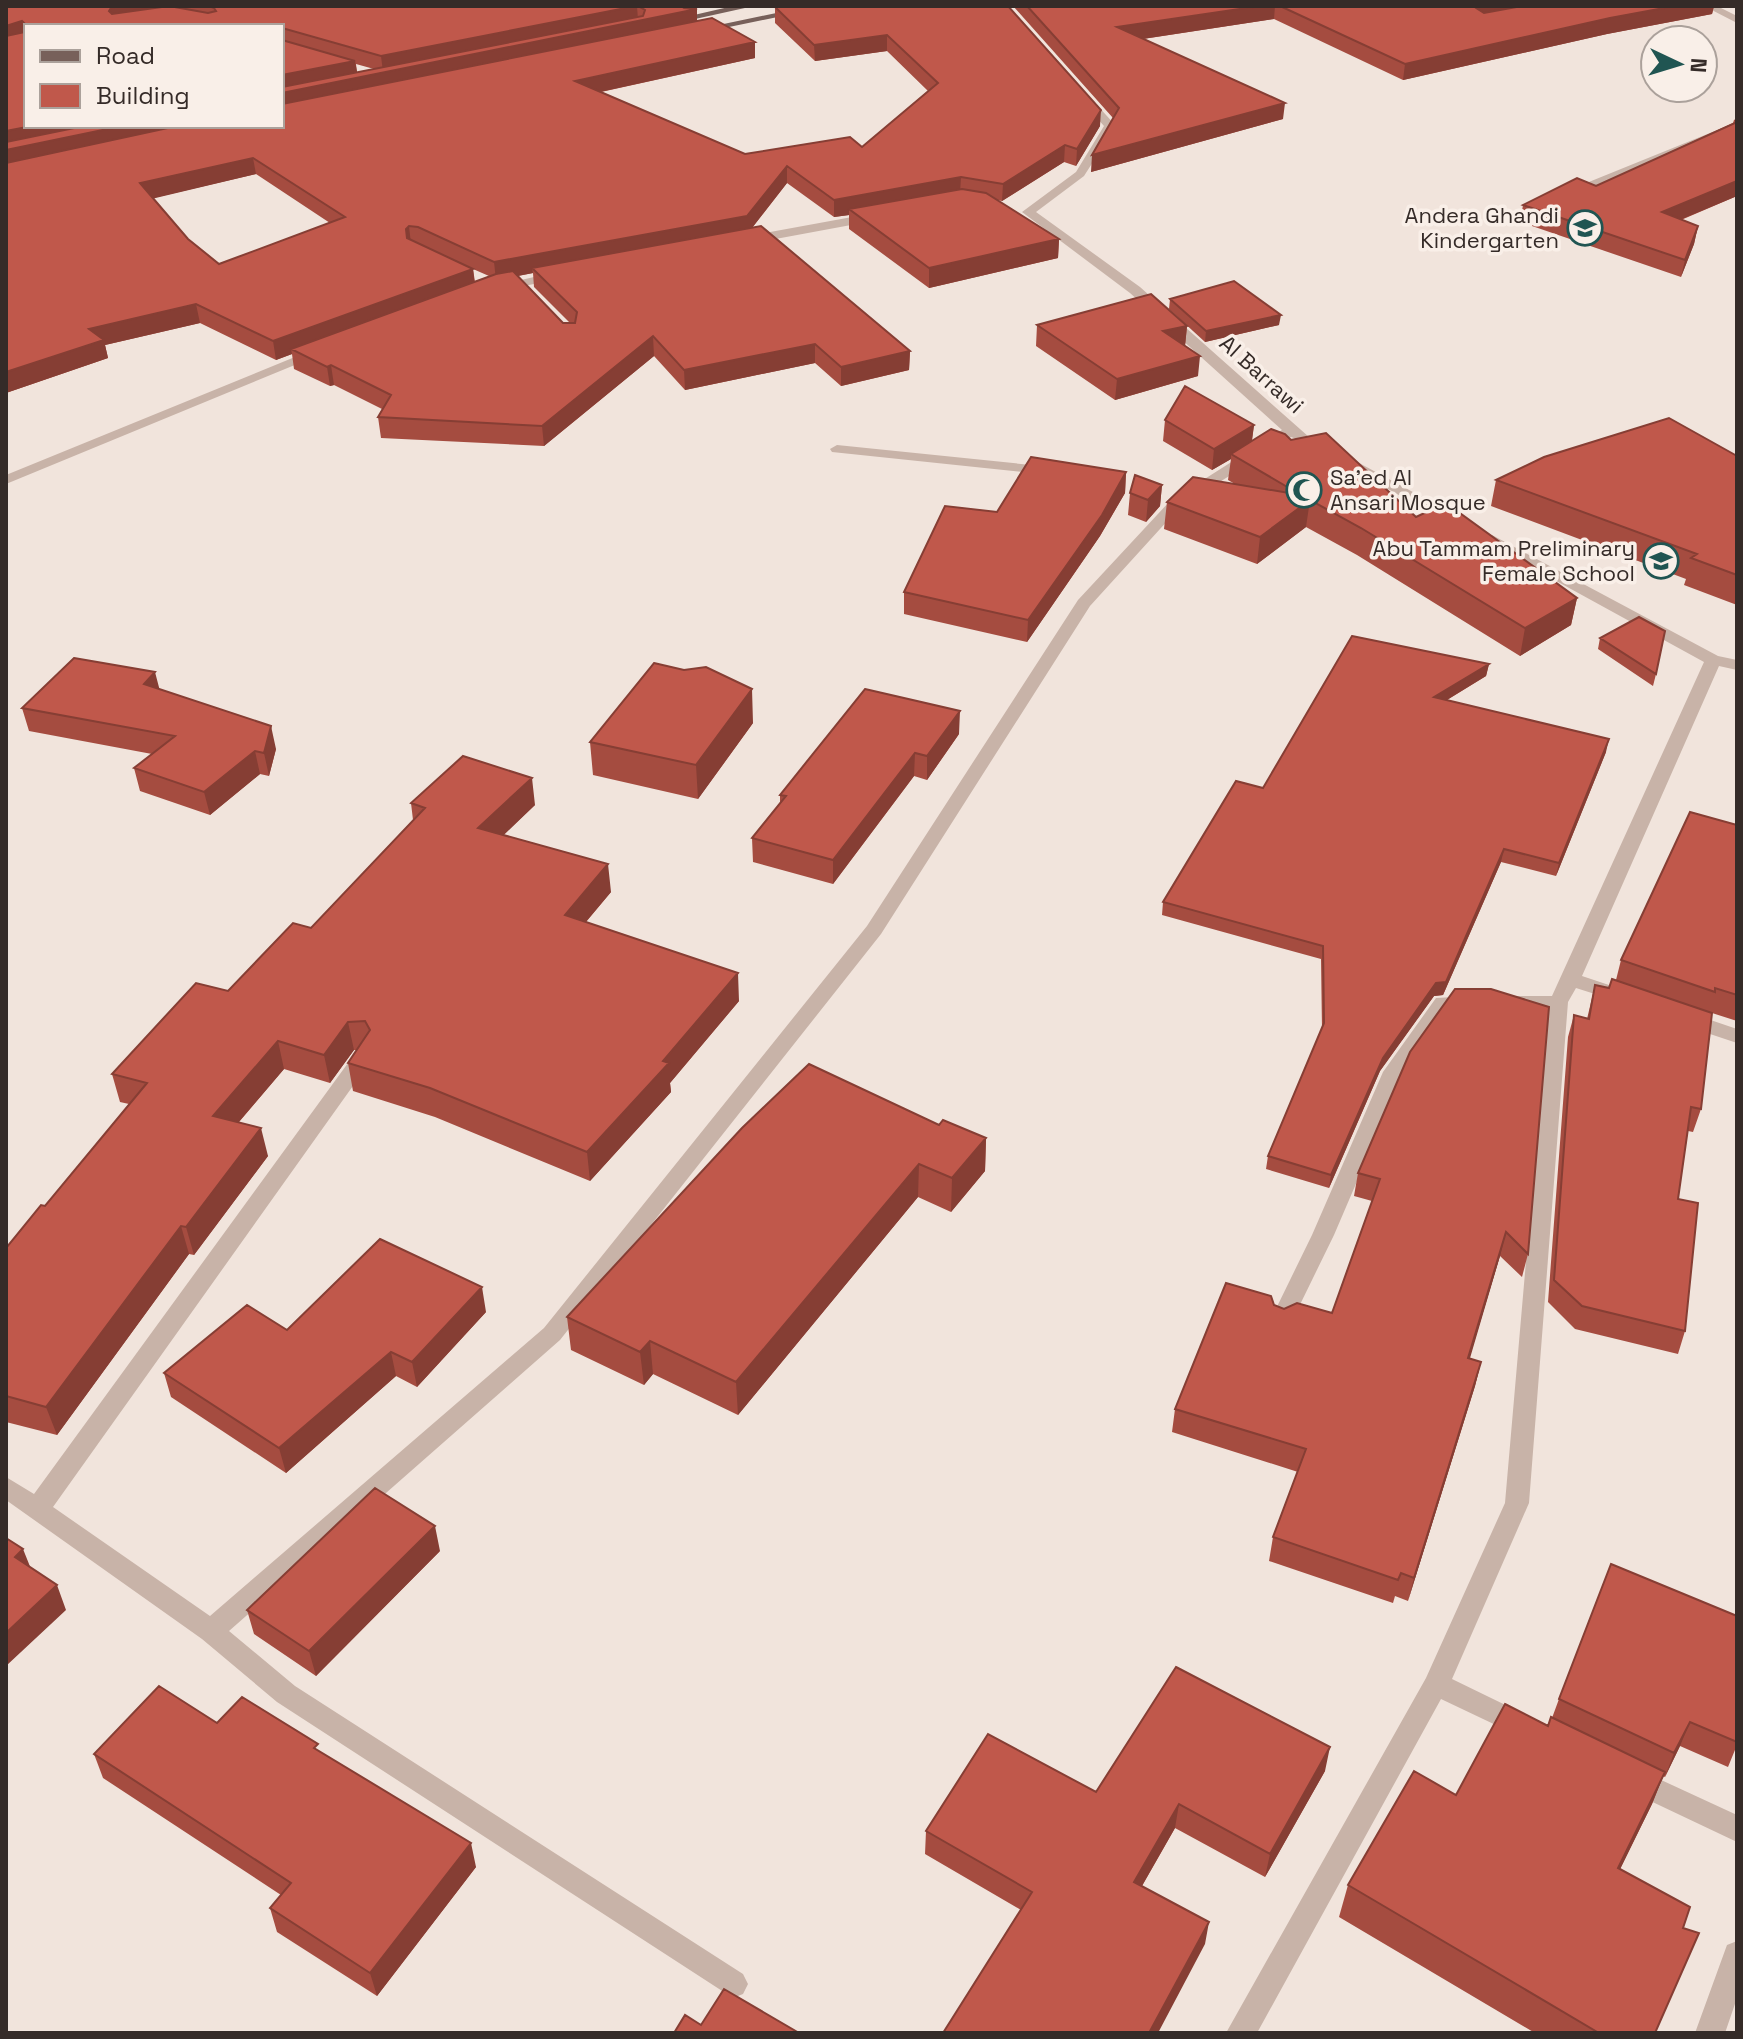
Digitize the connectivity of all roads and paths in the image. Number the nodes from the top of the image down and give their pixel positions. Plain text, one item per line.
1 (147, 6) edge
2 (749, 6) edge
3 (826, 6) edge
4 (1709, 6) edge
5 (178, 16) junction
6 (1737, 20) edge
7 (149, 21) edge
8 (672, 21) edge
9 (204, 24) edge
10 (686, 32) edge
11 (1078, 90) edge
12 (1737, 125) edge
13 (1580, 188) edge
14 (884, 215) edge
15 (732, 243) edge
16 (580, 272) edge
17 (485, 287) edge
18 (332, 347) edge
19 (1291, 431) junction
20 (1319, 446) edge
21 (837, 449) dead end
22 (1332, 453) edge
23 (1072, 473) edge
24 (6, 480) edge
25 (1468, 527) edge
26 (1482, 535) edge
27 (1713, 660) junction
28 (1737, 665) edge
29 (1571, 979) junction
30 (1558, 1002) junction
31 (1737, 1036) edge
32 (363, 1057) edge
33 (1281, 1321) edge
34 (6, 1487) edge
35 (38, 1508) junction
36 (211, 1631) junction
37 (1436, 1684) junction
38 (1536, 1732) edge
39 (1608, 1767) edge
40 (1737, 1829) edge
41 (1737, 1955) edge
42 (733, 1984) dead end
43 (1241, 2033) edge
44 (1710, 2033) edge

1 - 5 street
2 - 8 main road
3 - 10 main road
4 - 6 street
5 - 7 street
5 - 9 street
11 - 19 street, Al Barrawi
12 - 13 street
14 - 15 street
16 - 17 street
18 - 24 street
19 - 20 street, Al Barrawi
19 - 36 street
21 - 23 street
22 - 25 street
26 - 27 street
27 - 28 street
27 - 29 street
29 - 30 street
29 - 31 street
30 - 33 street
30 - 37 street
32 - 35 street
34 - 35 street
35 - 36 street
36 - 42 street
37 - 38 street
37 - 43 street
39 - 40 street
41 - 44 street

